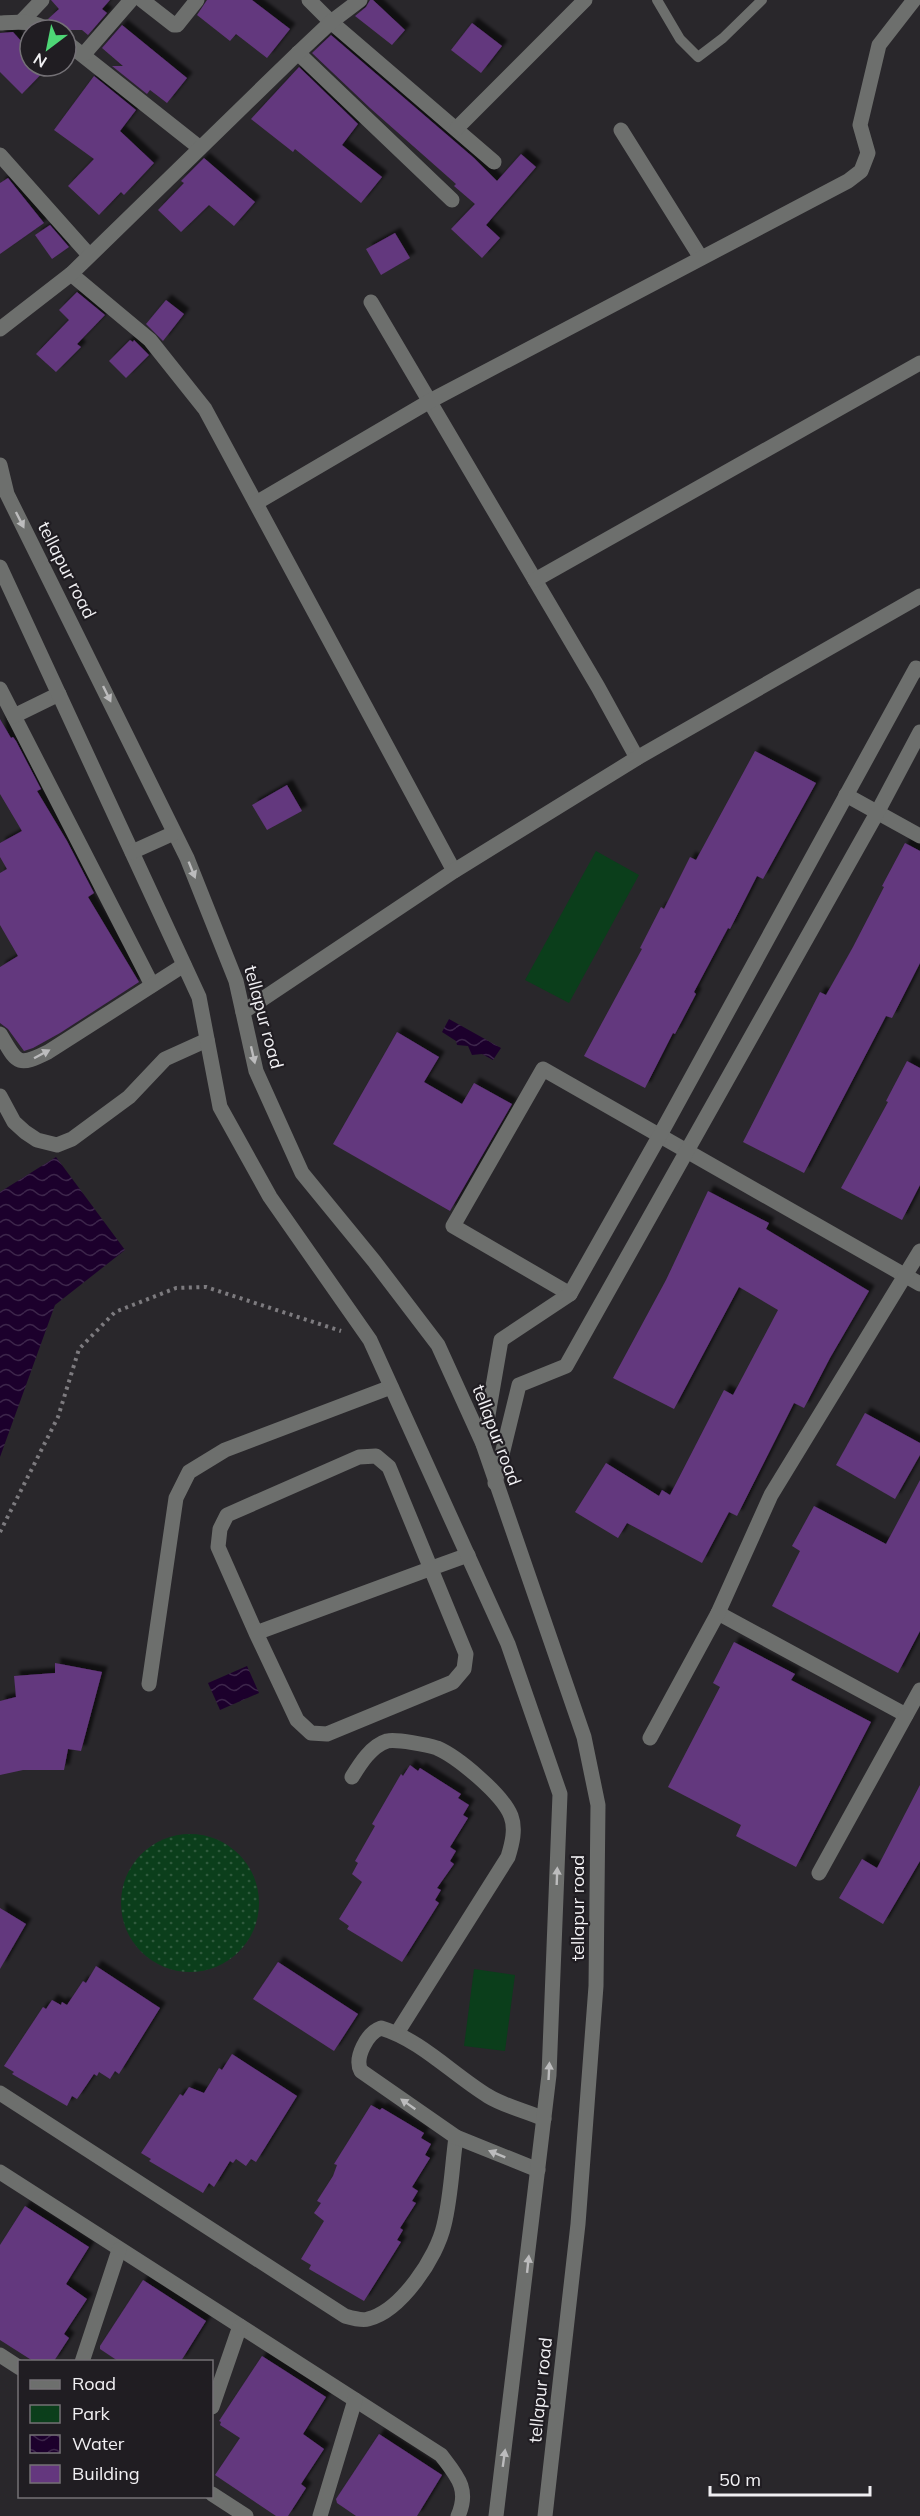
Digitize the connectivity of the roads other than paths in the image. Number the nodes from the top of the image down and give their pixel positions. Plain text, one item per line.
1 (42, 0) edge
2 (131, 0) edge
3 (142, 0) edge
4 (197, 0) edge
5 (309, 0) edge
6 (360, 0) edge
7 (585, 0) edge
8 (657, 0) edge
9 (762, 0) edge
10 (914, 0) edge
11 (25, 18) edge
12 (18, 22) edge
13 (331, 22) junction
14 (0, 24) edge
15 (78, 50) edge
16 (298, 53) junction
17 (84, 54) junction
18 (457, 128) junction
19 (621, 130) dead end
20 (200, 148) junction
21 (0, 155) edge
22 (494, 162) dead end
23 (452, 200) dead end
24 (89, 255) junction
25 (701, 258) junction
26 (71, 274) junction
27 (371, 302) dead end
28 (0, 329) edge
29 (920, 363) edge
30 (430, 401) junction
31 (0, 465) edge
32 (256, 503) junction
33 (0, 567) edge
34 (535, 580) junction
35 (920, 596) edge
36 (920, 670) edge
37 (0, 689) edge
38 (59, 694) junction
39 (14, 716) junction
40 (920, 732) edge
41 (637, 758) junction
42 (846, 795) junction
43 (877, 813) junction
44 (174, 832) junction
45 (920, 836) edge
46 (132, 852) junction
47 (454, 871) junction
48 (184, 965) junction
49 (152, 985) junction
50 (243, 1012) junction
51 (0, 1034) edge
52 (207, 1040) junction
53 (0, 1096) edge
54 (660, 1135) junction
55 (686, 1148) junction
56 (920, 1251) edge
57 (913, 1280) edge
58 (570, 1294) junction
59 (392, 1387) junction
60 (483, 1444) junction
61 (495, 1483) junction
62 (468, 1555) junction
63 (432, 1568) junction
64 (718, 1613) junction
65 (256, 1633) junction
66 (149, 1684) dead end
67 (920, 1690) edge
68 (906, 1715) junction
69 (650, 1738) dead end
70 (352, 1777) dead end
71 (819, 1873) dead end
72 (397, 2033) junction
73 (0, 2093) edge
74 (544, 2119) junction
75 (456, 2137) junction
76 (538, 2170) junction
77 (0, 2172) edge
78 (119, 2250) junction
79 (240, 2326) junction
80 (0, 2355) edge
81 (82, 2360) edge
82 (18, 2367) edge
83 (355, 2400) junction
84 (213, 2404) edge
85 (213, 2495) edge
86 (501, 2515) edge
87 (246, 2516) edge
88 (320, 2516) edge
89 (458, 2516) edge
90 (545, 2516) edge

1 - 11 street
2 - 17 street
3 - 4 street
5 - 13 street
6 - 13 street
7 - 18 street
8 - 9 lane
10 - 25 street
12 - 14 street
13 - 16 street
13 - 18 street
15 - 17 street
16 - 20 street
16 - 23 street
17 - 20 street
18 - 22 street
19 - 25 street
20 - 24 street
21 - 24 street
24 - 26 street
25 - 30 street
26 - 28 street
26 - 32 street
27 - 30 street
29 - 34 street
30 - 32 street
30 - 34 street
31 -> 44 street, tellapur road
32 - 47 street
33 - 38 street
34 - 41 street
35 - 41 street
36 - 42 street
37 - 39 street
38 - 39 street
38 - 46 street
39 - 49 street
40 - 43 street
41 - 47 street
42 - 43 street
42 - 54 street
43 - 45 street
43 - 55 street
44 - 46 street
44 -> 50 street, tellapur road
46 - 48 street
47 - 50 street
48 - 49 street
48 - 52 street
51 -> 49 street
50 -> 60 street, tellapur road
52 - 53 street
52 - 59 street
54 - 55 street
54 - 58 street
54 - 58 street
55 - 57 street
55 - 61 street
56 - 57 street
57 - 64 street
58 - 60 street
59 - 62 street
59 - 66 street
60 - 61 street, tellapur road
61 - 90 street, tellapur road
62 - 63 street
74 -> 62 street
63 - 65 street
63 - 65 street
63 - 65 street
64 - 68 street
64 - 69 street
67 - 68 street
68 - 71 street
70 - 72 street
72 - 74 street
75 -> 72 street
73 - 75 street
74 - 76 street
76 -> 75 street
86 -> 76 street
77 - 78 street
78 - 79 street
78 - 81 street
79 - 83 street
79 - 84 street
80 - 82 street
83 - 88 street
83 - 89 street
85 - 87 street

